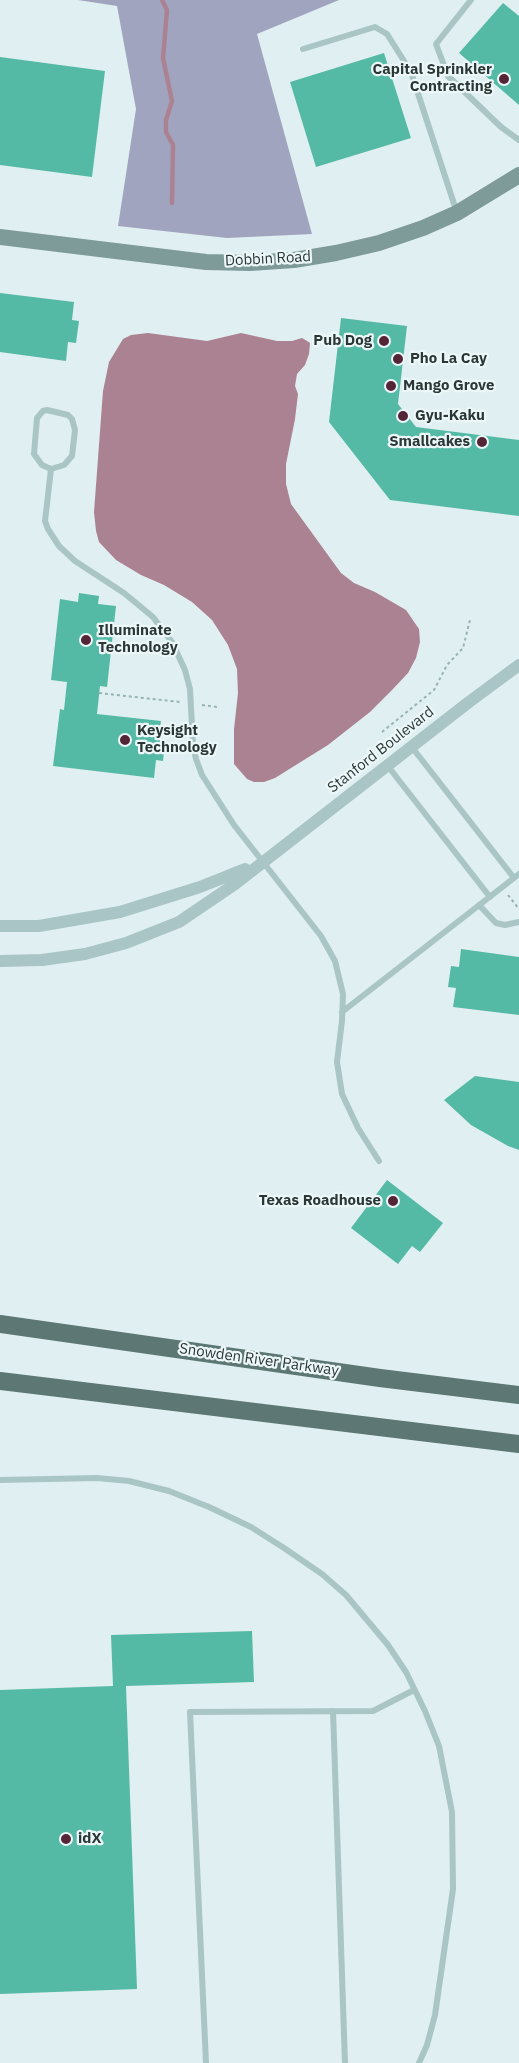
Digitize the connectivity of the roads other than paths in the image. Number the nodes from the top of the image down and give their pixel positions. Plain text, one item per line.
1 (471, 0) edge
2 (303, 50) dead end
3 (519, 140) edge
4 (519, 176) edge
5 (457, 213) junction
6 (0, 237) edge
7 (51, 469) junction
8 (519, 665) edge
9 (411, 746) junction
10 (387, 765) junction
11 (263, 861) junction
12 (517, 876) edge
13 (490, 897) junction
14 (479, 905) junction
15 (519, 922) edge
16 (0, 926) edge
17 (0, 961) edge
18 (342, 1012) junction
19 (380, 1161) dead end
20 (0, 1324) edge
21 (0, 1381) edge
22 (519, 1395) edge
23 (519, 1443) edge
24 (0, 1480) edge
25 (414, 1690) junction
26 (333, 1712) junction
27 (206, 2063) edge
28 (345, 2063) edge
29 (419, 2063) edge

1 - 3 lane
2 - 5 lane
4 - 5 street, Dobbin Road
5 - 6 street, Dobbin Road
7 - 7 lane
7 - 11 lane
8 - 9 street, Stanford Boulevard
9 - 10 street, Stanford Boulevard
9 - 12 lane
10 - 11 street, Stanford Boulevard
10 - 13 lane
11 - 16 street, Stanford Boulevard
11 - 17 street, Stanford Boulevard
11 - 18 lane
12 - 13 lane
13 - 14 lane
14 - 15 lane
14 - 18 lane
18 - 19 lane
20 - 22 main road, Snowden River Parkway
21 - 23 main road
24 - 25 lane
25 - 26 lane
25 - 29 lane
26 - 27 lane
26 - 28 lane

